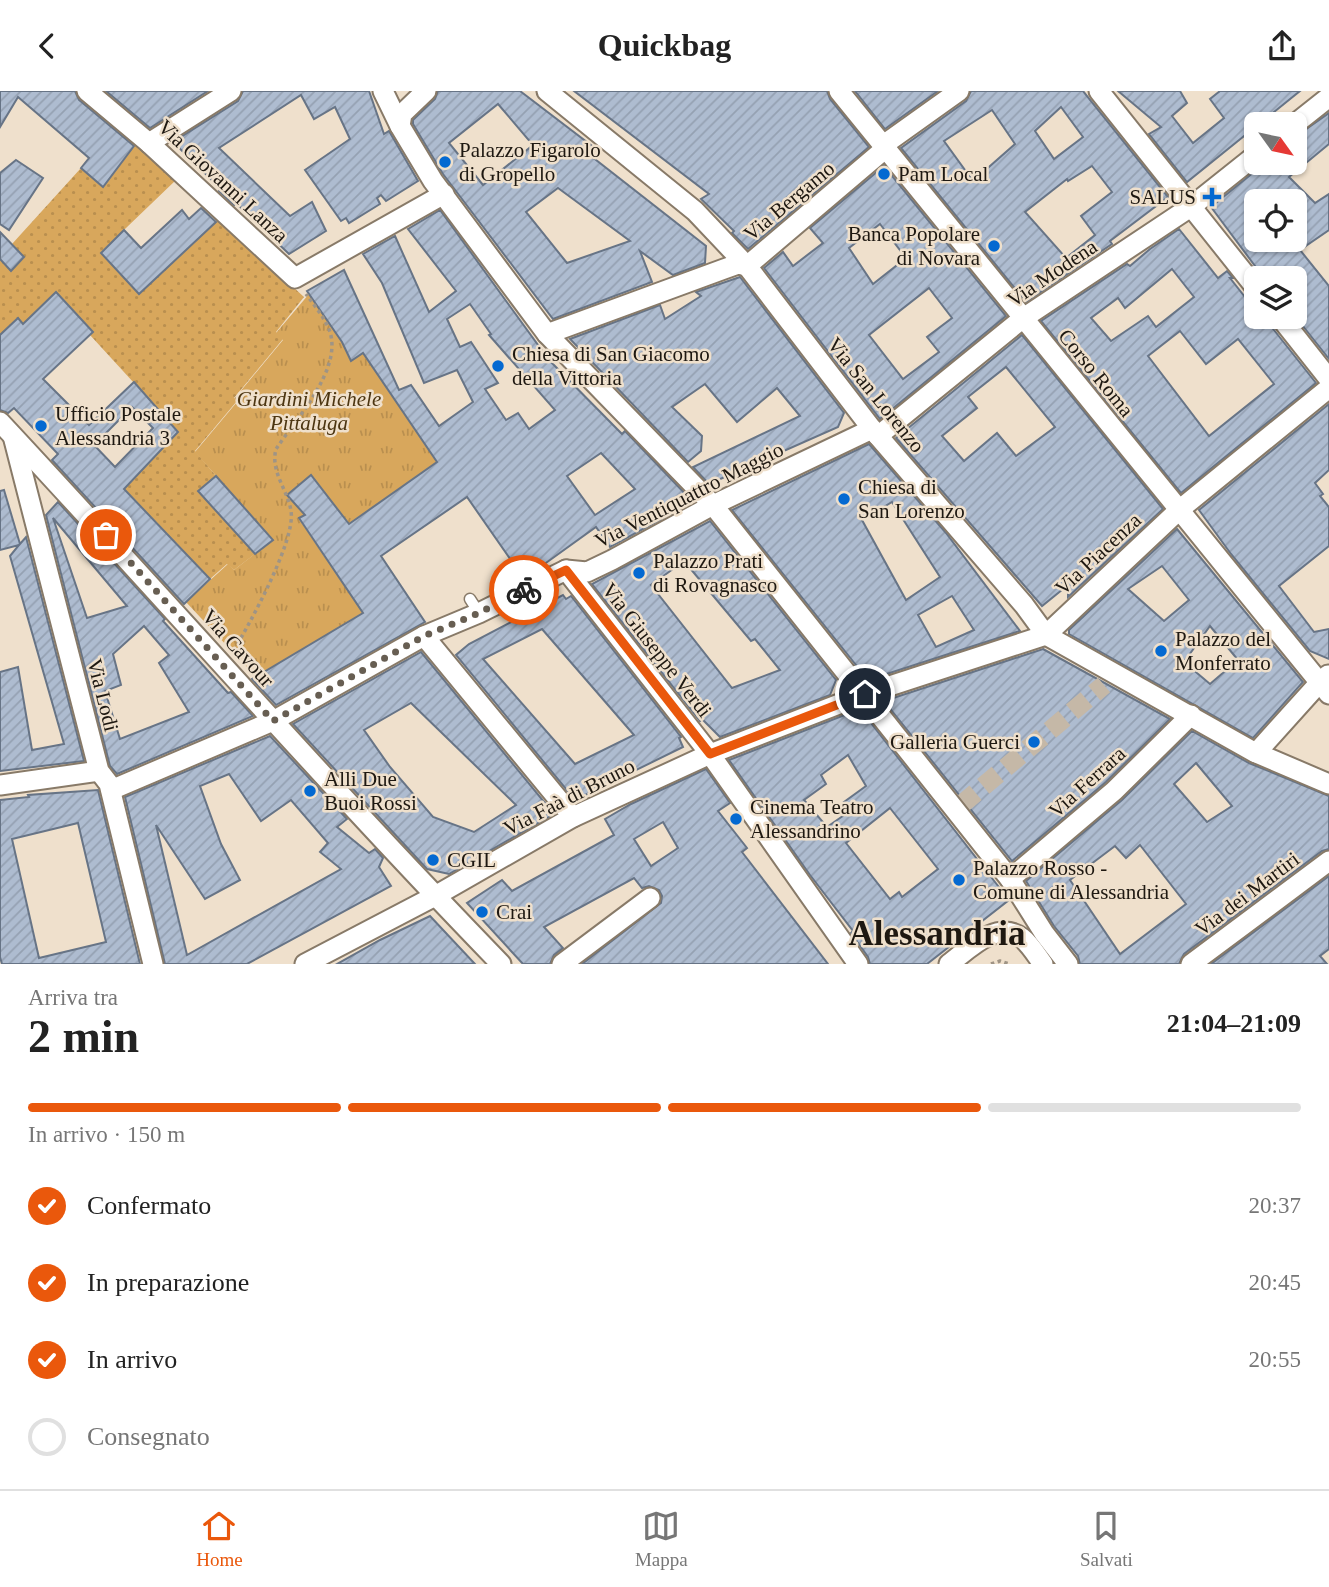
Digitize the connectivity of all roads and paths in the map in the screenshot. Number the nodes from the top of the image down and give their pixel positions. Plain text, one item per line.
1 (88, 91) edge
2 (231, 91) edge
3 (383, 91) edge
4 (426, 91) edge
5 (547, 91) edge
6 (838, 91) edge
7 (959, 91) edge
8 (1099, 91) edge
9 (1329, 97) edge
10 (1307, 114) edge
11 (400, 126) junction
12 (149, 143) junction
13 (887, 148) junction
14 (1244, 165) edge
15 (444, 194) junction
16 (1192, 206) junction
17 (747, 266) junction
18 (1244, 273) edge
19 (295, 278) junction
20 (1022, 319) junction
21 (1289, 329) edge
22 (547, 334) junction
23 (1329, 379) edge
24 (1329, 388) edge
25 (6, 429) edge
26 (875, 433) junction
27 (713, 505) junction
28 (1179, 510) junction
29 (566, 570) junction
30 (1046, 635) junction
31 (424, 636) junction
32 (220, 663) junction
33 (1326, 683) edge
34 (865, 694) junction
35 (1191, 715) junction
36 (273, 721) junction
37 (1255, 752) junction
38 (710, 754) junction
39 (99, 771) junction
40 (1329, 784) edge
41 (0, 785) edge
42 (111, 790) junction
43 (572, 817) junction
44 (1329, 861) edge
45 (1010, 879) junction
46 (435, 897) junction
47 (650, 898) dead end
48 (153, 964) edge
49 (305, 964) edge
50 (501, 964) edge
51 (562, 964) edge
52 (858, 964) edge
53 (948, 964) edge
54 (991, 964) edge
55 (1009, 964) edge
56 (1043, 964) edge
57 (1068, 964) edge
58 (1191, 964) edge

1 - 12 street, Via Giovanni Lanza
2 - 12 street
3 - 11 street
4 - 11 street
5 - 17 street, Via San Lorenzo
6 - 13 street, Corso Roma
7 - 13 street, Via Bergamo
8 - 16 street
9 - 10 street
11 - 15 street
12 - 19 street, Via Giovanni Lanza
13 - 17 street, Via Bergamo
13 - 20 street, Corso Roma
14 - 16 street, Via Modena
15 - 19 street
15 - 22 street
16 - 18 street
16 - 20 street, Via Modena
17 - 22 street, Via Bergamo
17 - 26 street, Via San Lorenzo
19 - 32 path
20 - 26 street, Via Modena
20 - 28 street, Corso Roma
21 - 23 street
22 - 27 street
24 - 28 street, Via Piacenza
25 - 32 street, Via Cavour
25 - 39 street, Via Lodi
26 - 27 street, Via Ventiquattro Maggio
26 - 30 street, Via San Lorenzo
27 - 29 street, Via Ventiquattro Maggio
27 - 34 street
28 - 30 street, Via Piacenza
28 - 33 street, Corso Roma
29 - 31 street, Via Ventiquattro Maggio
29 - 38 street, Via Giuseppe Verdi
30 - 34 street, Via Piacenza
30 - 35 street, Via San Lorenzo
31 - 36 street, Via Ventiquattro Maggio
31 - 43 street
32 - 36 street, Via Cavour
33 - 37 street
34 - 38 street, Via Faà di Bruno
34 - 45 street
35 - 37 street, Via San Lorenzo
35 - 45 street, Via Ferrara
36 - 42 street, Via Ventiquattro Maggio
36 - 46 street, Via Cavour
37 - 40 street, Via San Lorenzo
38 - 43 street, Via Faà di Bruno
38 - 52 street, Via Giuseppe Verdi
39 - 41 street
39 - 42 street, Via Lodi
42 - 48 street, Via Lodi
43 - 46 street, Via Faà di Bruno
44 - 58 street, Via dei Martiri
45 - 57 street
46 - 49 street, Via Faà di Bruno
46 - 50 street, Via Cavour
47 - 51 street
53 - 56 street
54 - 55 path

